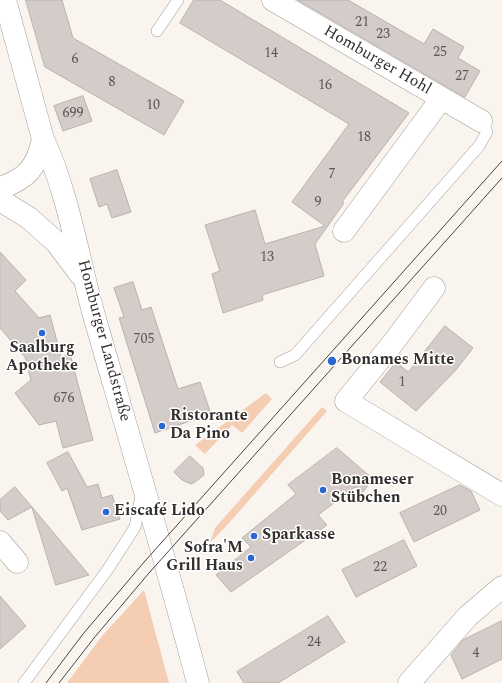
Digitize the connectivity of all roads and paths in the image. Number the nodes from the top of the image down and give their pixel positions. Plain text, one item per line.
1 (5, 0) edge
2 (178, 0) edge
3 (273, 0) edge
4 (157, 31) dead end
5 (441, 99) junction
6 (481, 121) joint
7 (43, 139) junction
8 (0, 188) edge
9 (0, 200) edge
10 (344, 231) dead end
11 (84, 280) junction
12 (434, 288) dead end
13 (280, 362) dead end
14 (143, 487) junction
15 (502, 495) edge
16 (0, 542) edge
17 (18, 562) dead end
18 (502, 587) edge
19 (24, 683) edge
20 (198, 683) edge
21 (409, 683) edge

1 - 7 street, Homburger Landstraße
2 - 4 lane
3 - 5 street, Homburger Hohl
5 - 6 street, Homburger Hohl
5 - 10 street
6 - 13 lane
7 - 8 street
7 - 11 street, Homburger Landstraße
9 - 11 street
11 - 14 street, Homburger Landstraße
12 - 15 street
14 - 19 lane
14 - 20 street, Homburger Landstraße
16 - 17 street
18 - 21 street

